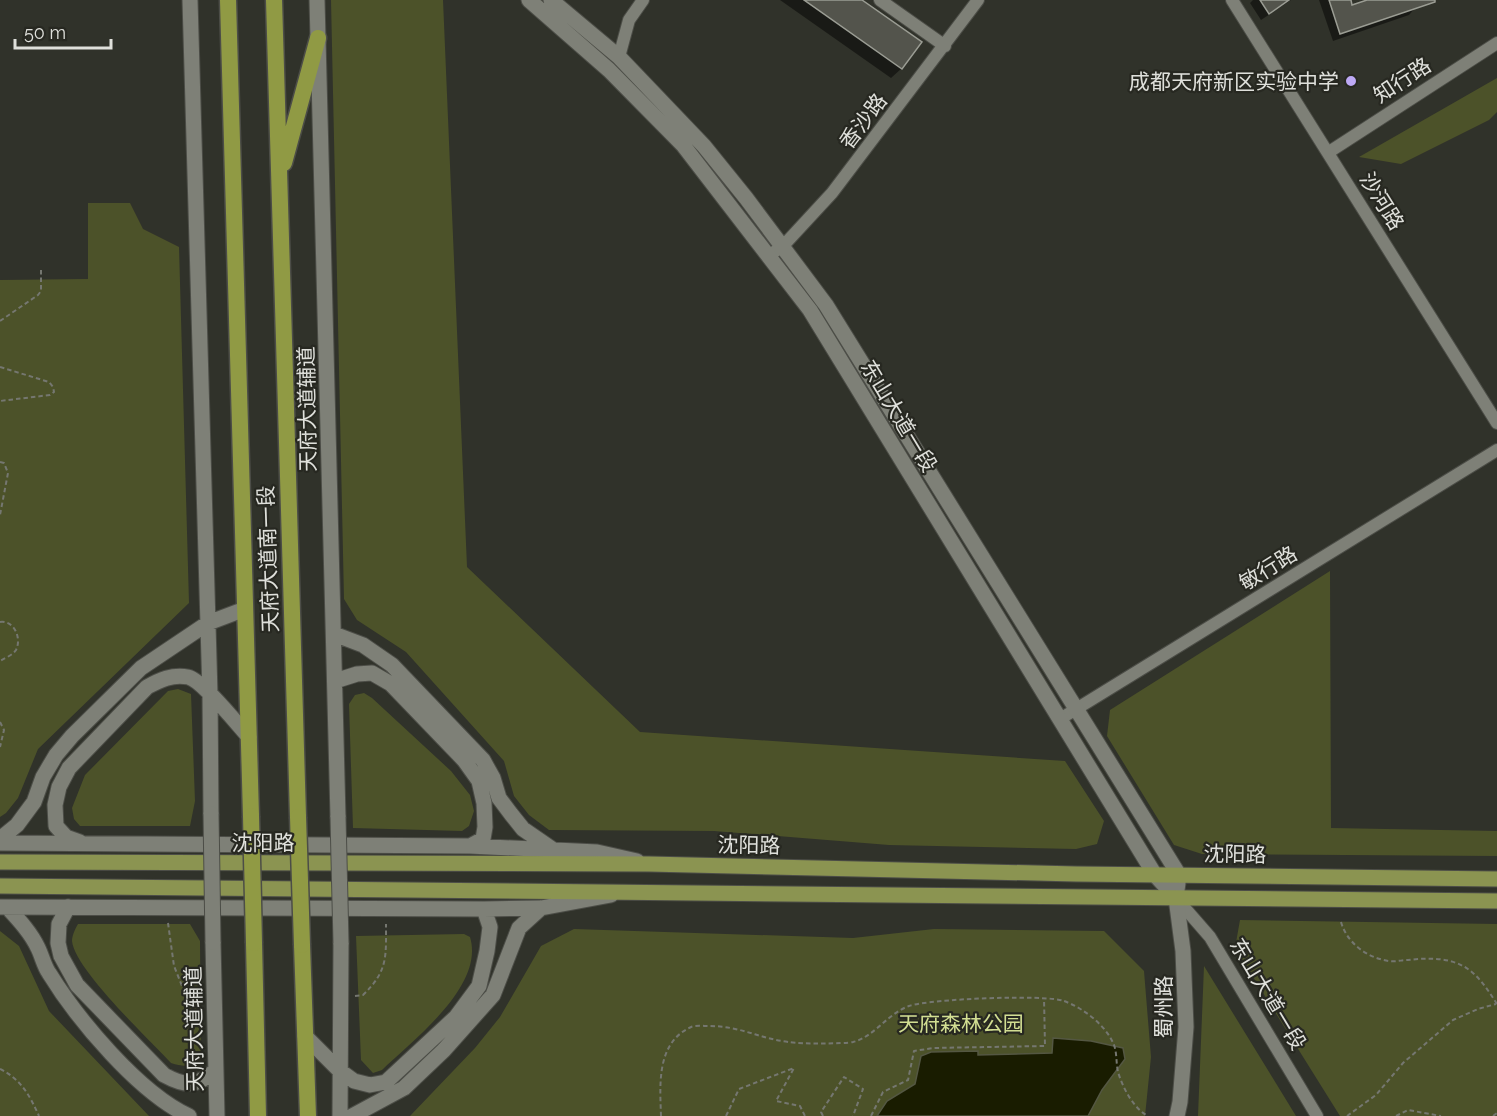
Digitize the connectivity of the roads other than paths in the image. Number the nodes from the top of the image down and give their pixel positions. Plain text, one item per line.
1 (190, 0) edge
2 (228, 0) edge
3 (274, 0) edge
4 (317, 0) edge
5 (529, 0) edge
6 (551, 0) edge
7 (643, 0) edge
8 (880, 0) edge
9 (978, 0) edge
10 (1232, 0) edge
11 (318, 38) junction
12 (1497, 43) edge
13 (945, 46) junction
14 (619, 57) junction
15 (1329, 152) junction
16 (280, 181) junction
17 (783, 246) junction
18 (768, 256) junction
19 (1497, 423) edge
20 (1497, 450) edge
21 (245, 609) junction
22 (208, 623) junction
23 (333, 634) junction
24 (335, 681) junction
25 (210, 694) junction
26 (1076, 709) junction
27 (1060, 719) junction
28 (249, 738) junction
29 (0, 841) edge
30 (82, 843) junction
31 (470, 846) junction
32 (552, 849) junction
33 (0, 862) edge
34 (649, 864) junction
35 (1155, 875) junction
36 (1179, 875) junction
37 (1497, 879) edge
38 (0, 886) edge
39 (639, 890) junction
40 (1176, 898) junction
41 (1497, 901) edge
42 (4, 907) edge
43 (68, 907) junction
44 (541, 908) junction
45 (484, 909) junction
46 (305, 1036) junction
47 (216, 1070) junction
48 (339, 1070) junction
49 (189, 1116) edge
50 (217, 1116) edge
51 (258, 1116) edge
52 (308, 1116) edge
53 (340, 1116) edge
54 (352, 1116) edge
55 (1177, 1116) edge
56 (1317, 1116) edge

1 - 22 street
2 - 21 highway, 天府大道南一段
3 - 16 highway, 天府大道南一段
4 - 11 street, 天府大道辅道
5 - 18 street, 东山大道一段
6 - 14 street, 东山大道一段
7 - 14 street
8 - 13 street
9 - 13 street, 香沙路
10 - 15 street, 沙河路
11 - 16 highway
11 - 23 street, 天府大道辅道
12 - 15 street, 知行路
13 - 17 street, 香沙路
14 - 17 street, 东山大道一段
15 - 19 street, 沙河路
16 - 46 highway, 天府大道南一段, bridge
17 - 18 street, 香沙路
17 - 26 street, 东山大道一段
18 - 27 street, 东山大道一段
20 - 26 street, 敏行路
21 - 22 street
21 - 28 highway, 天府大道南一段
22 - 25 street
22 - 29 street
23 - 24 street, 天府大道辅道
23 - 32 street
24 - 31 street
24 - 48 street, 天府大道辅道, bridge
25 - 28 street
25 - 30 street
25 - 47 street, 天府大道辅道, bridge
26 - 27 street, 敏行路
26 - 36 street, 东山大道一段
27 - 35 street, 东山大道一段
28 - 51 highway, 天府大道南一段, bridge
29 - 30 street
30 - 31 street
31 - 32 street
32 - 34 street
33 - 34 main road, 沈阳路
34 - 35 main road, 沈阳路
35 - 36 main road, 沈阳路
35 - 40 street, 东山大道一段
36 - 37 main road, 沈阳路
36 - 40 street
38 - 39 main road, 沈阳路
39 - 40 main road, 沈阳路
39 - 44 street
40 - 41 main road, 沈阳路
40 - 55 street, 蜀州路
40 - 56 street, 东山大道一段
42 - 43 street
42 - 49 street
43 - 45 street
43 - 47 street
44 - 45 street
44 - 54 street
45 - 48 street
46 - 48 street
46 - 52 highway, 天府大道南一段
47 - 50 street, 天府大道辅道
48 - 53 street

